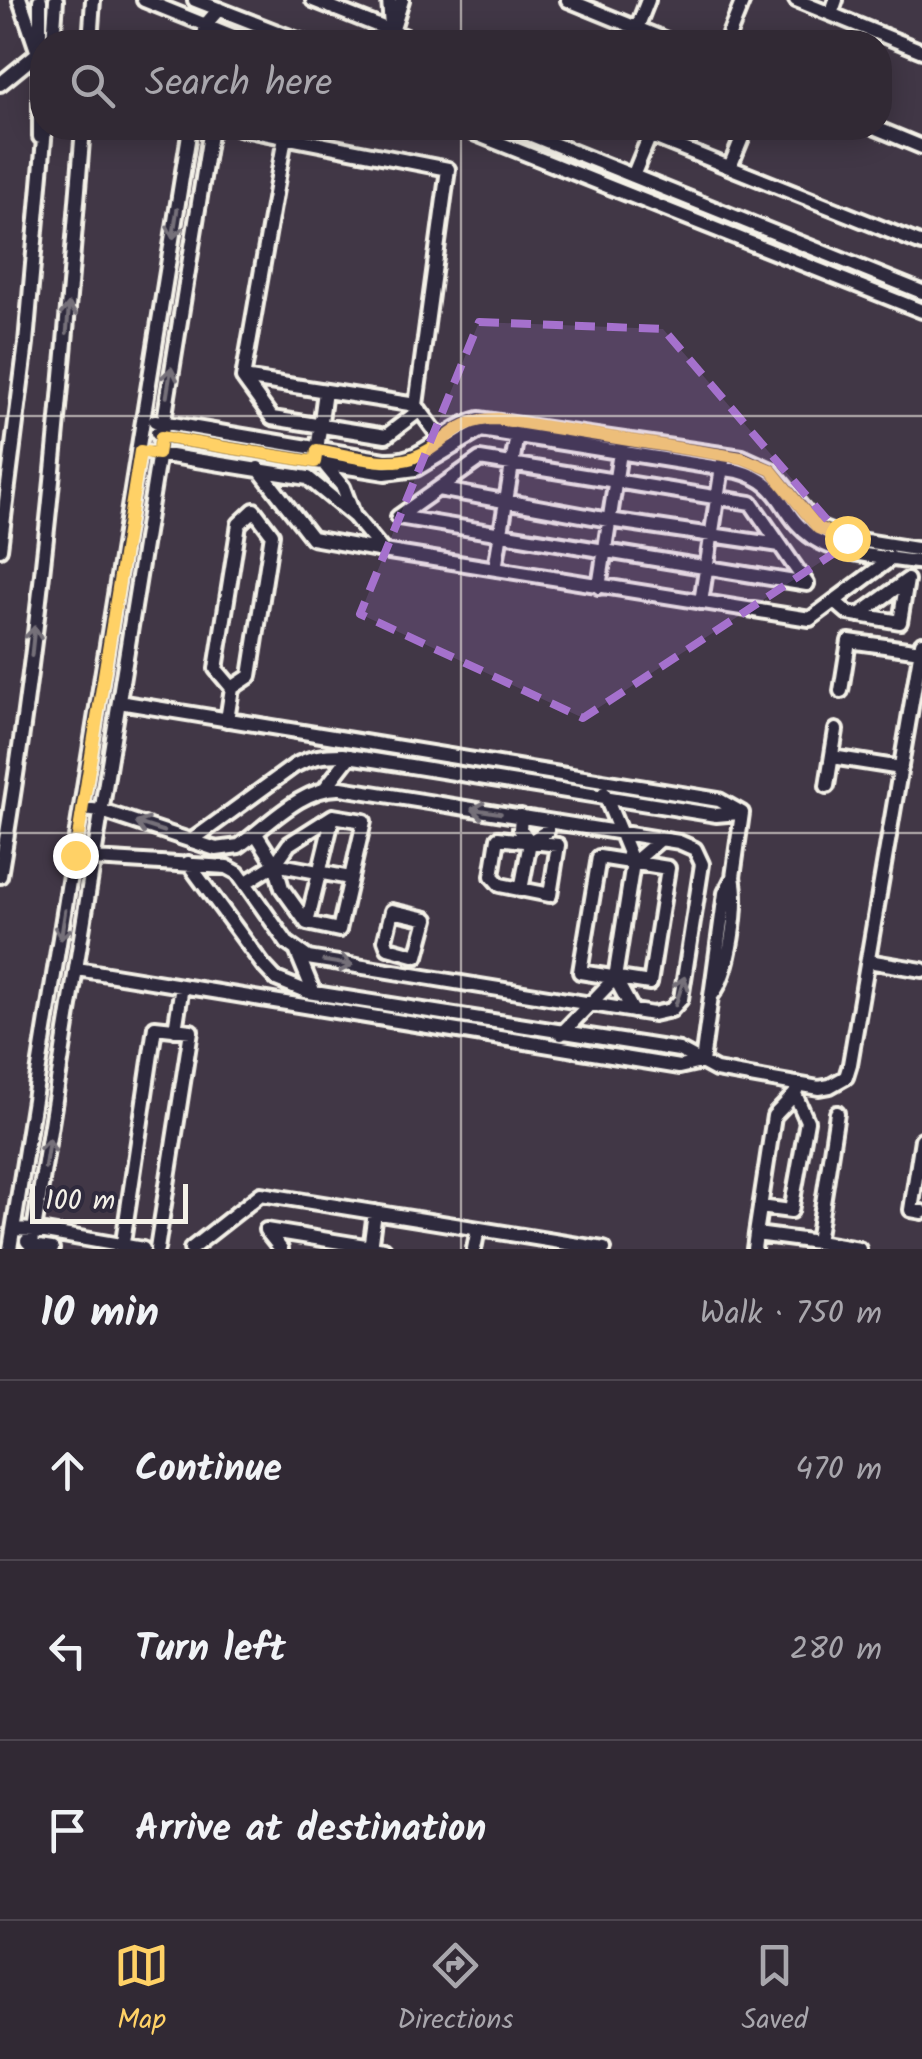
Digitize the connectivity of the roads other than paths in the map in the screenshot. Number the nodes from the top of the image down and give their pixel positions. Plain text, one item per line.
1 (20, 0) edge
2 (40, 0) edge
3 (56, 0) edge
4 (94, 0) edge
5 (144, 0) edge
6 (195, 0) edge
7 (313, 0) edge
8 (389, 0) edge
9 (402, 0) edge
10 (568, 0) edge
11 (648, 0) edge
12 (743, 0) edge
13 (796, 0) edge
14 (836, 0) edge
15 (217, 5) edge
16 (831, 14) junction
17 (206, 24) junction
18 (637, 28) junction
19 (30, 30) edge
20 (39, 30) edge
21 (53, 30) edge
22 (91, 30) edge
23 (205, 30) edge
24 (214, 30) edge
25 (222, 30) edge
26 (276, 30) edge
27 (387, 30) edge
28 (392, 30) edge
29 (393, 30) edge
30 (642, 30) edge
31 (731, 30) edge
32 (870, 30) edge
33 (892, 39) edge
34 (922, 51) edge
35 (30, 60) edge
36 (0, 84) edge
37 (892, 135) edge
38 (40, 140) edge
39 (44, 140) edge
40 (82, 140) edge
41 (188, 140) edge
42 (209, 140) edge
43 (284, 140) edge
44 (300, 140) edge
45 (491, 140) edge
46 (544, 140) edge
47 (654, 140) edge
48 (671, 140) edge
49 (741, 140) edge
50 (922, 147) edge
51 (730, 167) junction
52 (633, 176) junction
53 (41, 178) junction
54 (922, 244) edge
55 (922, 292) edge
56 (922, 311) edge
57 (243, 378) junction
58 (325, 391) junction
59 (418, 408) junction
60 (145, 420) junction
61 (320, 425) junction
62 (162, 430) junction
63 (517, 434) junction
64 (445, 444) junction
65 (621, 445) junction
66 (140, 451) junction
67 (158, 454) junction
68 (319, 459) junction
69 (723, 462) junction
70 (512, 464) junction
71 (258, 468) junction
72 (615, 482) junction
73 (438, 489) junction
74 (717, 498) junction
75 (506, 502) junction
76 (354, 516) junction
77 (609, 520) junction
78 (501, 534) junction
79 (712, 534) junction
80 (780, 545) junction
81 (0, 549) edge
82 (922, 550) edge
83 (383, 551) junction
84 (604, 551) junction
85 (892, 558) junction
86 (922, 563) edge
87 (706, 568) junction
88 (495, 569) junction
89 (598, 587) junction
90 (834, 601) junction
91 (701, 602) junction
92 (859, 615) dead end
93 (921, 647) edge
94 (232, 688) junction
95 (841, 691) dead end
96 (120, 702) junction
97 (228, 720) junction
98 (836, 730) dead end
99 (367, 743) junction
100 (428, 753) junction
101 (357, 757) junction
102 (832, 757) junction
103 (470, 760) junction
104 (426, 768) junction
105 (900, 768) junction
106 (468, 775) junction
107 (598, 780) junction
108 (827, 786) dead end
109 (326, 787) junction
110 (662, 791) junction
111 (605, 798) junction
112 (660, 806) junction
113 (82, 809) junction
114 (102, 811) junction
115 (742, 812) junction
116 (334, 816) junction
117 (521, 816) junction
118 (547, 821) junction
119 (621, 832) junction
120 (256, 834) junction
121 (661, 839) junction
122 (191, 841) junction
123 (530, 842) junction
124 (75, 855) junction
125 (94, 859) junction
126 (633, 862) junction
127 (188, 863) junction
128 (276, 864) junction
129 (320, 872) junction
130 (0, 876) edge
131 (350, 878) junction
132 (245, 883) junction
133 (521, 890) junction
134 (307, 923) junction
135 (297, 952) junction
136 (868, 960) junction
137 (77, 968) junction
138 (922, 970) edge
139 (396, 972) junction
140 (430, 978) junction
141 (615, 978) junction
142 (182, 986) junction
143 (314, 993) junction
144 (332, 1003) junction
145 (592, 1004) junction
146 (633, 1011) junction
147 (391, 1012) junction
148 (443, 1013) junction
149 (440, 1028) junction
150 (174, 1030) junction
151 (563, 1032) junction
152 (623, 1041) junction
153 (548, 1046) junction
154 (621, 1058) junction
155 (702, 1062) junction
156 (796, 1089) junction
157 (837, 1114) dead end
158 (922, 1138) edge
159 (760, 1207) junction
160 (376, 1212) junction
161 (922, 1212) edge
162 (478, 1228) junction
163 (14, 1230) junction
164 (34, 1230) junction
165 (756, 1234) junction
166 (817, 1242) junction
167 (31, 1247) edge
168 (122, 1247) edge
169 (580, 1247) edge
170 (375, 1248) edge
171 (10, 1249) edge
172 (52, 1249) edge
173 (143, 1249) edge
174 (157, 1249) edge
175 (191, 1249) edge
176 (281, 1249) edge
177 (474, 1249) edge
178 (604, 1249) edge
179 (754, 1249) edge
180 (859, 1249) edge

1 - 19 street
2 - 20 street
3 - 21 street
4 - 22 street
5 - 17 street
6 - 15 street
7 - 27 street
8 - 28 street
9 - 29 street
10 - 18 street
11 - 18 street
12 - 31 street
13 - 16 street
14 - 16 street
15 - 17 street
15 - 25 street
15 - 26 street
16 - 32 street
17 - 23 street
17 - 24 street
18 - 30 street
33 - 34 street
35 - 36 street
37 - 50 street
38 - 53 street
39 - 53 street
130 -> 40 street
41 -> 60 street
62 -> 42 street
43 - 57 street
44 - 59 street
45 - 56 street
46 - 52 street
47 - 52 street
48 - 51 street
49 - 51 street
51 - 54 street
52 - 55 street
53 - 81 street
57 - 58 street
57 - 61 street
58 - 59 street
58 - 61 street
59 - 61 street
59 - 64 street
60 - 62 street
60 - 66 street
61 - 68 street
62 - 67 street
62 - 68 street
63 - 64 street
63 - 65 street
63 - 70 street
64 - 65 street
64 - 68 street
65 - 69 street
65 - 72 street
66 - 67 street
66 - 113 street
67 - 71 street
67 - 96 street
68 - 76 street
69 - 74 street
69 - 82 street
69 - 85 street
70 - 72 street
70 - 73 street
70 - 75 street
71 - 76 street
71 - 83 street
72 - 74 street
72 - 77 street
73 - 75 street
73 - 78 street
74 - 79 street
74 - 80 street
75 - 77 street
75 - 78 street
76 - 83 street
77 - 79 street
77 - 84 street
78 - 84 street
78 - 88 street
79 - 80 street
79 - 87 street
80 - 87 street
83 - 88 street
84 - 87 street
84 - 89 street
85 - 86 street
85 - 90 street
87 - 91 street
88 - 89 street
89 - 91 street
90 - 91 street
90 - 92 street
93 - 95 street
93 - 105 street
94 - 94 street
94 - 97 street
96 - 97 street
96 - 114 street
97 - 99 street
98 - 102 street
99 - 100 street
99 - 101 street
100 - 103 street
100 - 104 street
101 - 104 street
101 - 109 street
101 - 122 street
102 - 105 street
102 - 108 street
103 - 106 street
103 - 107 street
104 - 106 street
105 - 136 street
106 - 111 street
107 - 110 street
107 - 111 street
117 -> 109 street
109 - 120 street
110 - 112 street
110 - 115 street
111 - 112 street
111 - 119 street
112 - 115 street
113 - 114 street
113 - 124 street
122 -> 114 street
114 - 125 street
115 - 155 street
116 - 128 street
116 - 129 street
116 - 131 street
117 - 118 street
117 - 123 street
118 - 119 street
118 - 123 street
119 - 121 street
119 - 126 street
120 - 122 street
120 - 128 street
121 - 126 street
146 -> 121 street
123 - 133 street
123 - 133 street
123 - 133 street
124 - 125 street
124 -> 163 street
125 - 127 street
125 - 137 street
126 - 141 street
126 - 141 street
126 - 141 street
127 - 132 street
127 - 143 street
128 - 129 street
128 - 132 street
128 - 134 street
129 - 131 street
129 - 134 street
131 - 134 street
132 - 135 street
135 -> 139 street
135 - 143 street
136 - 138 street
136 - 156 street
137 - 142 street
164 -> 137 street
139 - 140 street
139 - 140 street
140 - 145 street
141 - 145 street
141 - 146 street
142 - 144 street
142 - 150 street
143 - 144 street
144 - 147 street
145 - 146 street
145 - 151 street
147 - 148 street
147 - 149 street
148 - 149 street
148 - 151 street
149 - 153 street
150 - 168 street
150 - 174 street
151 - 152 street
151 - 153 street
152 - 154 street
152 - 155 street
153 - 154 street
154 - 155 street
155 - 156 street
156 - 159 street
156 - 159 street
157 - 166 street
158 - 161 street
159 - 165 street
160 - 162 street
160 - 170 street
160 - 175 street
162 - 169 street
162 - 177 street
163 - 164 street
163 - 167 street
163 - 171 street
164 - 167 street
164 - 168 street
165 - 166 street
165 - 179 street
166 - 180 street
167 - 172 street
168 - 173 street
169 - 178 street
170 - 176 street

